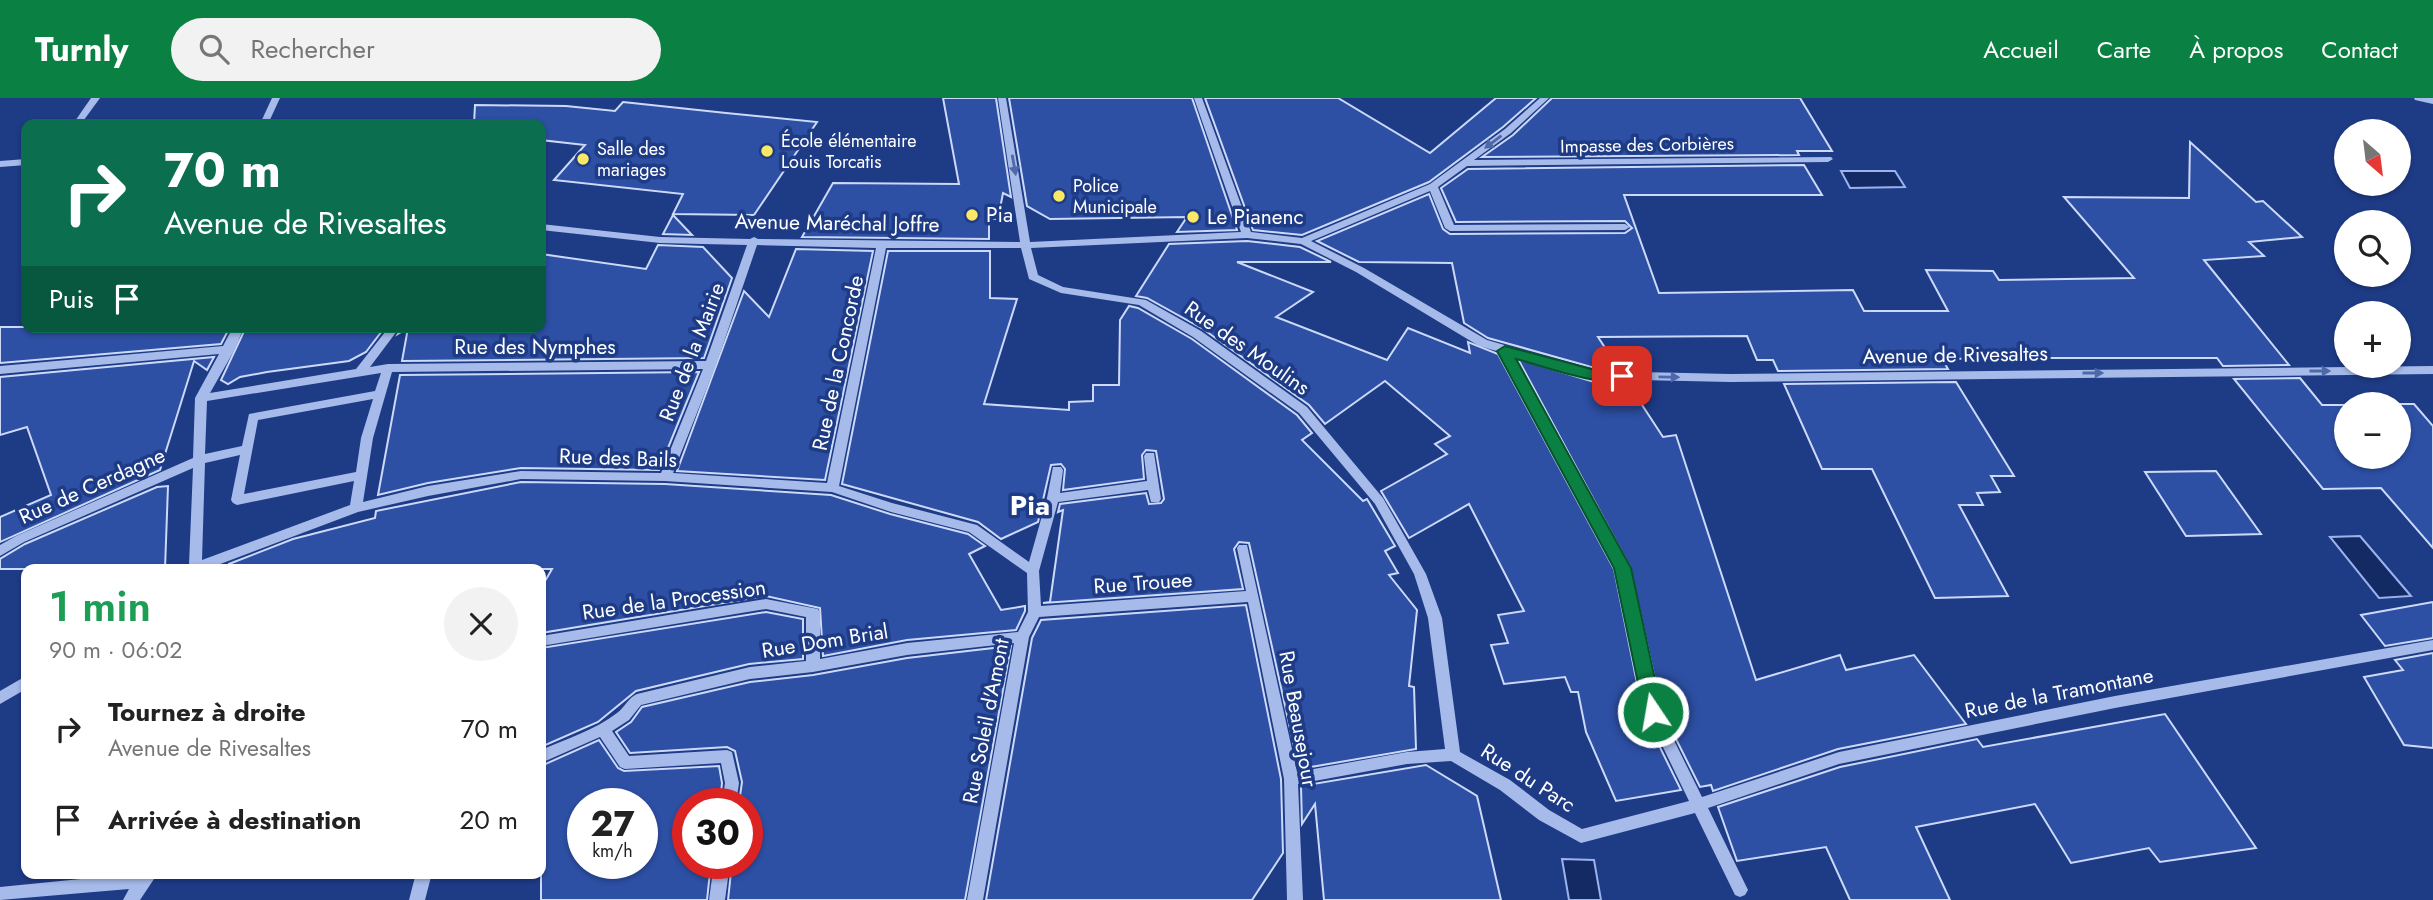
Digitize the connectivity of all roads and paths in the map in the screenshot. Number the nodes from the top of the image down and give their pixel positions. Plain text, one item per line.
1 (96, 98) edge
2 (276, 98) edge
3 (1002, 98) edge
4 (1198, 98) edge
5 (1545, 98) edge
6 (2418, 98) edge
7 (2433, 101) edge
8 (81, 119) edge
9 (266, 119) edge
10 (1828, 159) dead end
11 (21, 162) edge
12 (1466, 163) junction
13 (0, 164) edge
14 (1433, 187) junction
15 (1625, 227) dead end
16 (546, 228) edge
17 (1247, 235) junction
18 (754, 240) junction
19 (1303, 241) junction
20 (882, 245) junction
21 (1025, 245) junction
22 (236, 333) edge
23 (390, 333) edge
24 (1483, 343) joint
25 (229, 348) junction
26 (1505, 351) junction
27 (710, 365) junction
28 (388, 368) junction
29 (0, 370) edge
30 (2433, 370) edge
31 (361, 371) junction
32 (380, 394) junction
33 (201, 398) junction
34 (247, 449) junction
35 (1150, 456) dead end
36 (201, 459) junction
37 (1057, 470) dead end
38 (361, 475) junction
39 (665, 477) junction
40 (1152, 485) junction
41 (832, 488) junction
42 (1053, 498) junction
43 (1155, 499) dead end
44 (356, 508) junction
45 (1243, 548) dead end
46 (0, 551) edge
47 (193, 564) edge
48 (204, 564) edge
49 (1033, 572) junction
50 (1253, 596) junction
51 (1035, 612) junction
52 (1022, 637) junction
53 (546, 640) edge
54 (2433, 645) edge
55 (813, 666) junction
56 (21, 685) edge
57 (1, 697) edge
58 (603, 729) junction
59 (546, 755) edge
60 (1453, 755) junction
61 (1291, 779) junction
62 (731, 788) edge
63 (1698, 805) junction
64 (129, 879) edge
65 (145, 879) edge
66 (422, 879) edge
67 (720, 879) edge
68 (1740, 890) dead end
69 (0, 894) edge
70 (131, 900) edge
71 (417, 900) edge
72 (717, 900) edge
73 (975, 900) edge
74 (1295, 900) edge

1 - 8 street
2 - 9 street
3 -> 21 street
4 - 17 street
5 -> 12 street
6 - 7 street
10 - 12 street, Impasse des Corbières
11 - 13 street
12 - 14 street
14 - 15 street
14 - 19 street
16 - 18 street, Avenue Maréchal Joffre
17 - 19 street, Avenue Maréchal Joffre
17 - 21 street, Avenue Maréchal Joffre
18 - 20 street, Avenue Maréchal Joffre
18 - 27 street, Rue de la Mairie
19 - 24 street, Avenue Maréchal Joffre
20 - 21 street, Avenue Maréchal Joffre
20 - 41 street, Rue de la Concorde
21 - 60 street, Rue des Moulins
22 - 25 street
23 - 31 street
24 - 26 street, Avenue de Rivesaltes
25 - 29 street
25 - 33 street
26 -> 30 street, Avenue de Rivesaltes
26 - 63 street
27 - 28 street, Rue des Nymphes
27 - 39 street, Rue de la Mairie
28 - 31 street, Rue des Nymphes
28 - 32 street
31 - 33 street, Rue des Nymphes
32 - 34 street
32 - 38 street
33 - 36 street
34 - 36 street, Rue de Cerdagne
34 - 38 street
35 - 40 street
36 - 46 street, Rue de Cerdagne
36 - 47 street
37 - 42 street
38 - 44 street
39 - 41 street, Rue des Bails
39 - 44 street, Rue des Bails
40 - 42 street
40 - 43 street
41 - 49 street, Rue des Bails
42 - 49 street
44 - 48 street, Rue des Bails
45 - 50 street, Rue Beausejour
49 - 51 street
50 - 51 street, Rue Trouee
50 - 61 street, Rue Beausejour
51 - 52 street, Rue Soleil d'Amont
52 - 55 street, Rue Dom Brial
52 - 73 street, Rue Soleil d'Amont
53 - 55 street, Rue de la Procession
54 - 63 street, Rue de la Tramontane
55 - 58 street, Rue Dom Brial
56 - 57 street
58 - 59 street
58 - 62 street
60 - 61 street, Rue du Parc
60 - 63 street, Rue du Parc
61 - 74 street, Rue Beausejour
63 - 68 street
64 - 69 street
65 - 70 street
66 - 71 street
67 - 72 street

